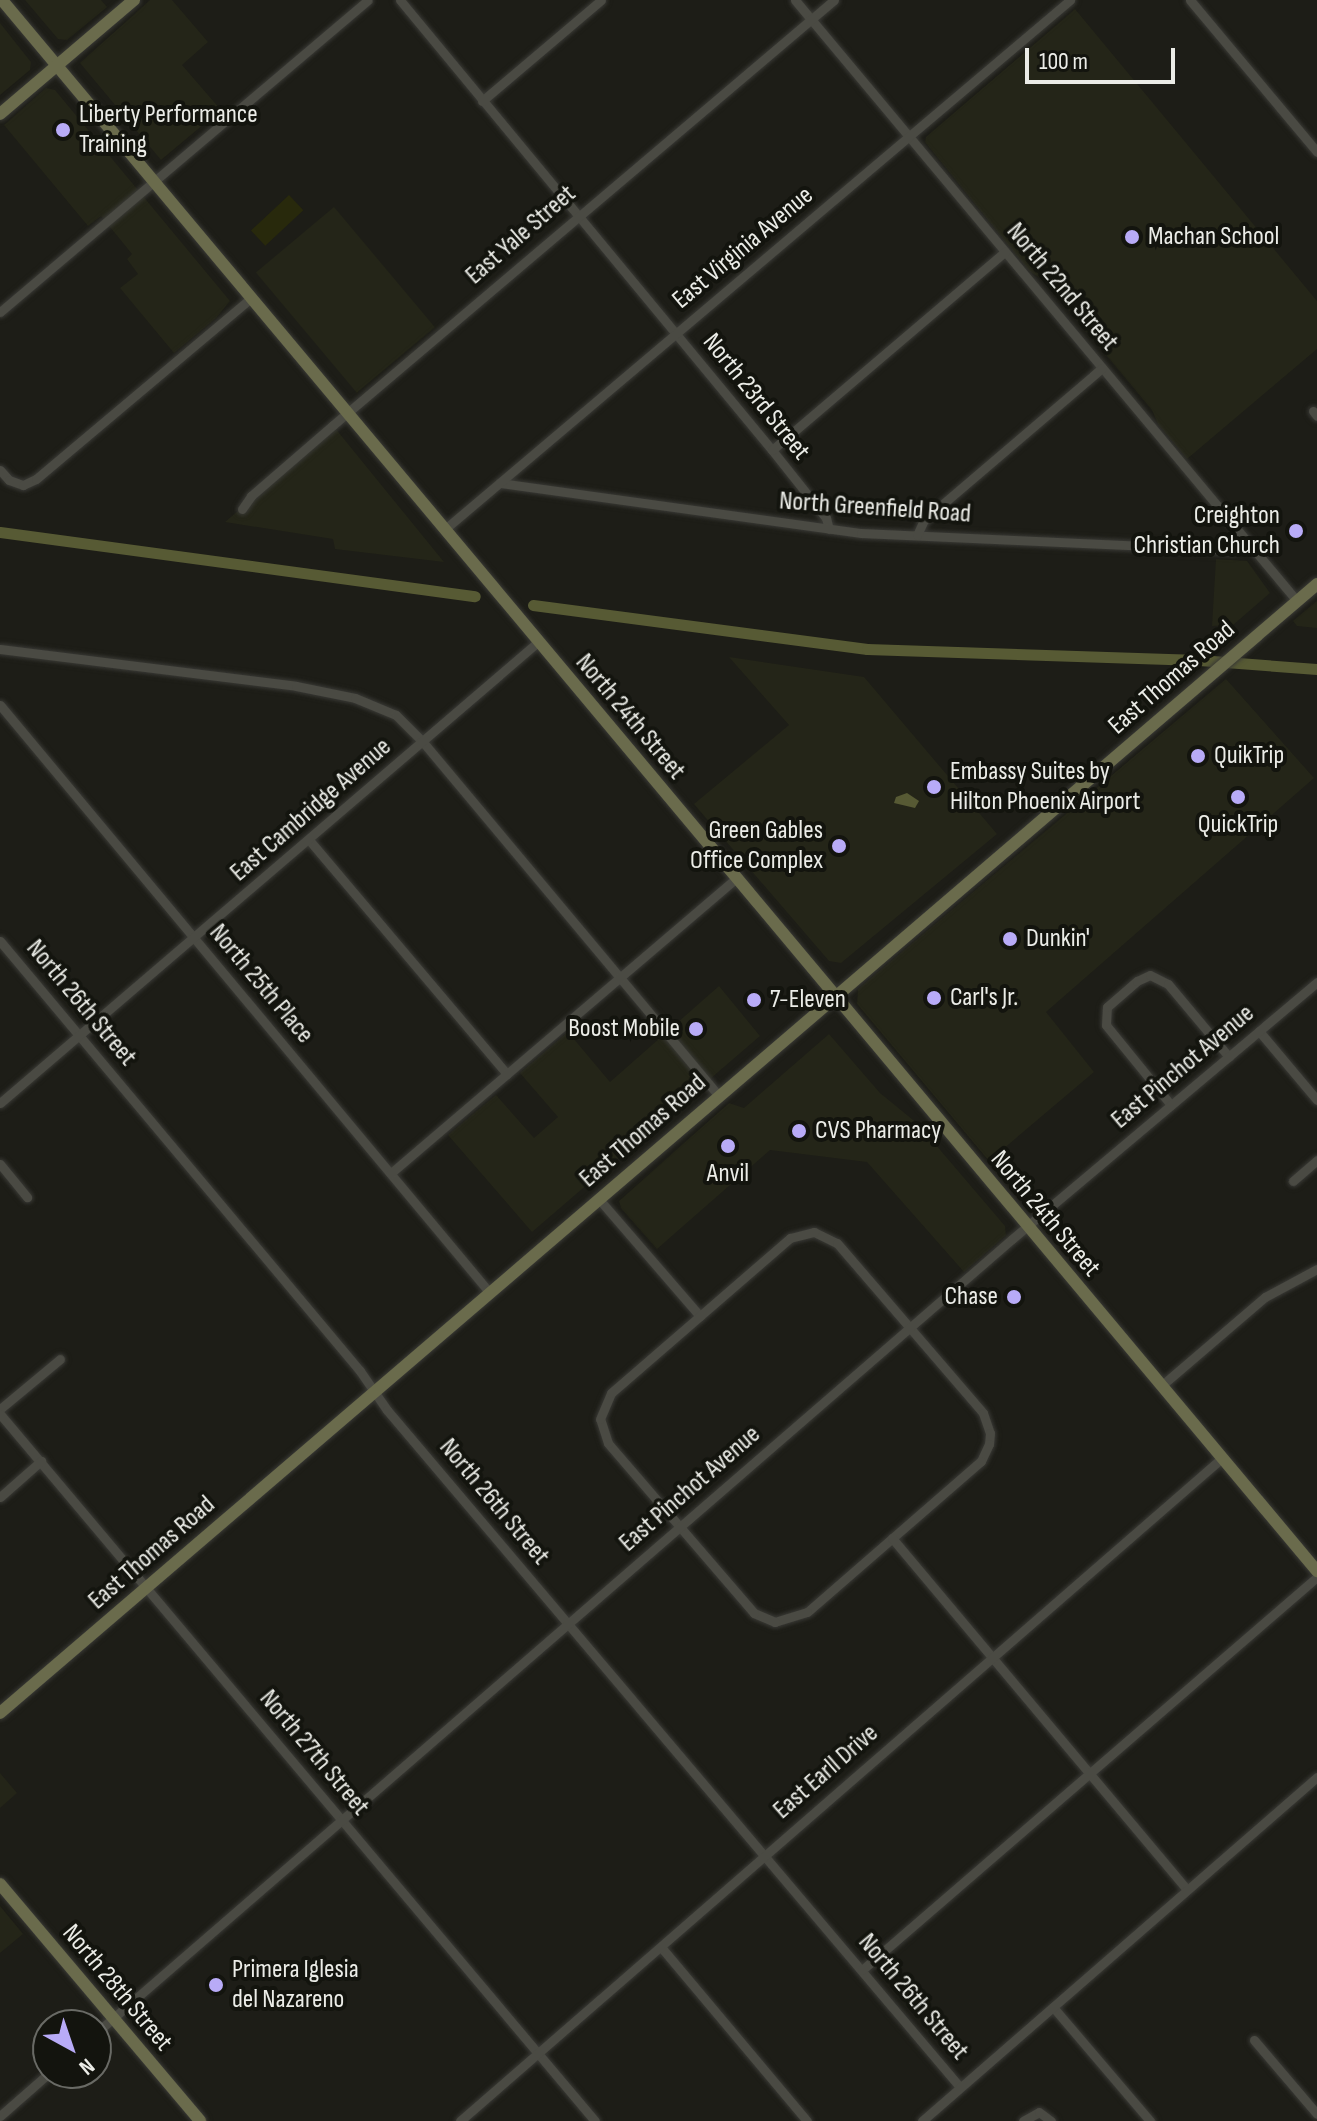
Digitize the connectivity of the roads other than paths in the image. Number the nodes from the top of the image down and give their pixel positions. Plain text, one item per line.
1 (2, 0) edge
2 (134, 0) edge
3 (368, 0) edge
4 (400, 0) edge
5 (601, 0) edge
6 (795, 0) edge
7 (834, 0) edge
8 (1070, 0) edge
9 (1190, 0) edge
10 (811, 19) junction
11 (58, 66) junction
12 (482, 101) junction
13 (0, 114) edge
14 (909, 137) junction
15 (1317, 152) edge
16 (154, 181) junction
17 (578, 215) junction
18 (1005, 252) junction
19 (252, 297) junction
20 (0, 312) edge
21 (675, 333) junction
22 (1102, 368) junction
23 (348, 412) junction
24 (772, 450) junction
25 (0, 470) edge
26 (500, 483) junction
27 (242, 509) dead end
28 (445, 529) junction
29 (829, 529) junction
30 (917, 535) junction
31 (1247, 541) junction
32 (1317, 584) edge
33 (1297, 601) junction
34 (539, 641) junction
35 (0, 649) edge
36 (0, 705) edge
37 (423, 742) junction
38 (310, 841) junction
39 (735, 879) junction
40 (195, 939) junction
41 (0, 941) edge
42 (620, 977) junction
43 (1317, 982) edge
44 (834, 996) junction
45 (1259, 1031) junction
46 (79, 1036) junction
47 (1229, 1057) junction
48 (507, 1074) junction
49 (718, 1095) junction
50 (1317, 1100) edge
51 (0, 1103) edge
52 (1171, 1105) junction
53 (1317, 1160) edge
54 (0, 1164) edge
55 (391, 1173) junction
56 (1293, 1181) dead end
57 (27, 1197) dead end
58 (598, 1198) junction
59 (1027, 1226) junction
60 (1317, 1269) edge
61 (489, 1292) junction
62 (700, 1316) junction
63 (911, 1328) junction
64 (60, 1359) dead end
65 (1161, 1386) junction
66 (374, 1391) junction
67 (0, 1411) edge
68 (1222, 1458) junction
69 (41, 1461) junction
70 (0, 1497) edge
71 (680, 1526) junction
72 (892, 1538) junction
73 (1317, 1574) edge
74 (147, 1587) junction
75 (567, 1623) junction
76 (992, 1658) junction
77 (0, 1713) edge
78 (1090, 1772) junction
79 (1317, 1777) edge
80 (343, 1820) junction
81 (765, 1855) junction
82 (0, 1884) edge
83 (1187, 1889) junction
84 (661, 1947) junction
85 (862, 1970) junction
86 (1053, 2007) junction
87 (113, 2018) junction
88 (1254, 2040) dead end
89 (538, 2053) junction
90 (960, 2087) junction
91 (32, 2088) edge
92 (1317, 2114) edge
93 (0, 2116) edge
94 (200, 2121) edge
95 (460, 2121) edge
96 (595, 2121) edge
97 (807, 2121) edge
98 (922, 2121) edge
99 (1023, 2121) edge
100 (1051, 2121) edge
101 (1150, 2121) edge

1 - 11 main road, North 24th Street
2 - 11 main road
3 - 16 street
4 - 12 street, North 23rd Street
5 - 12 street
6 - 10 street, North 22nd Street
7 - 10 street, East Yale Street
8 - 14 street, East Virginia Avenue
9 - 15 street
10 - 14 street, North 22nd Street
10 - 17 street, East Yale Street
11 - 13 main road
11 - 16 main road, North 24th Street
12 - 17 street, North 23rd Street
14 - 18 street, North 22nd Street
14 - 21 street, East Virginia Avenue
16 - 19 main road, North 24th Street
16 - 20 street
17 - 21 street, North 23rd Street
17 - 23 street, East Yale Street
18 - 22 street, North 22nd Street
18 - 24 street
19 - 23 main road, North 24th Street
19 - 25 street
21 - 24 street, North 23rd Street
21 - 26 street, East Virginia Avenue
22 - 30 street
22 - 31 street, North 22nd Street
23 - 27 street, East Yale Street
23 - 28 main road, North 24th Street
24 - 29 street, North 23rd Street
26 - 28 street, East Virginia Avenue
26 - 29 street, North Greenfield Road
28 - 34 main road, North 24th Street
29 - 30 street, North Greenfield Road
30 - 31 street, North Greenfield Road
31 - 33 street, North 22nd Street
32 - 33 main road, East Thomas Road
33 - 44 main road, East Thomas Road
34 - 37 street, East Cambridge Avenue
34 - 39 main road, North 24th Street
35 - 37 street
36 - 40 street, North 25th Place
37 - 38 street, East Cambridge Avenue
37 - 42 street
38 - 40 street, East Cambridge Avenue
38 - 48 street
39 - 42 street
39 - 44 main road, North 24th Street
40 - 46 street, East Cambridge Avenue
40 - 55 street, North 25th Place
41 - 46 street, North 26th Street
42 - 48 street
42 - 49 street
43 - 45 street, East Pinchot Avenue
44 - 49 main road, East Thomas Road
44 - 59 main road, North 24th Street
45 - 47 street, East Pinchot Avenue
45 - 50 street
46 - 51 street, East Cambridge Avenue
46 - 66 street, North 26th Street
47 - 52 street, East Pinchot Avenue
47 - 52 street
48 - 55 street
49 - 58 main road, East Thomas Road
52 - 59 street, East Pinchot Avenue
53 - 56 street
54 - 57 street
55 - 61 street, North 25th Place
58 - 61 main road, East Thomas Road
58 - 62 street
59 - 63 street, East Pinchot Avenue
59 - 65 main road, North 24th Street
60 - 65 street
61 - 66 main road, East Thomas Road
62 - 63 street
62 - 71 street
63 - 71 street, East Pinchot Avenue
63 - 72 street
64 - 67 street
65 - 68 main road, North 24th Street
66 - 74 main road, East Thomas Road
66 - 75 street, North 26th Street
67 - 69 street, North 27th Street
68 - 73 main road, North 24th Street
68 - 76 street, East Earll Drive
69 - 70 street
69 - 74 street, North 27th Street
71 - 72 street
71 - 75 street, East Pinchot Avenue
72 - 76 street
73 - 78 street
74 - 77 main road, East Thomas Road
74 - 80 street, North 27th Street
75 - 80 street, East Pinchot Avenue
75 - 81 street, North 26th Street
76 - 78 street
76 - 81 street, East Earll Drive
78 - 83 street
78 - 85 street
79 - 83 street
80 - 87 street, East Pinchot Avenue
80 - 89 street, North 27th Street
81 - 84 street, East Earll Drive
81 - 85 street, North 26th Street
82 - 87 main road, North 28th Street
83 - 86 street
84 - 89 street, East Earll Drive
84 - 97 street
85 - 90 street, North 26th Street
86 - 90 street
86 - 101 street
87 - 94 main road, North 28th Street
88 - 92 street
89 - 95 street, East Earll Drive
89 - 96 street, North 27th Street
90 - 98 street
91 - 93 street
99 - 100 street

